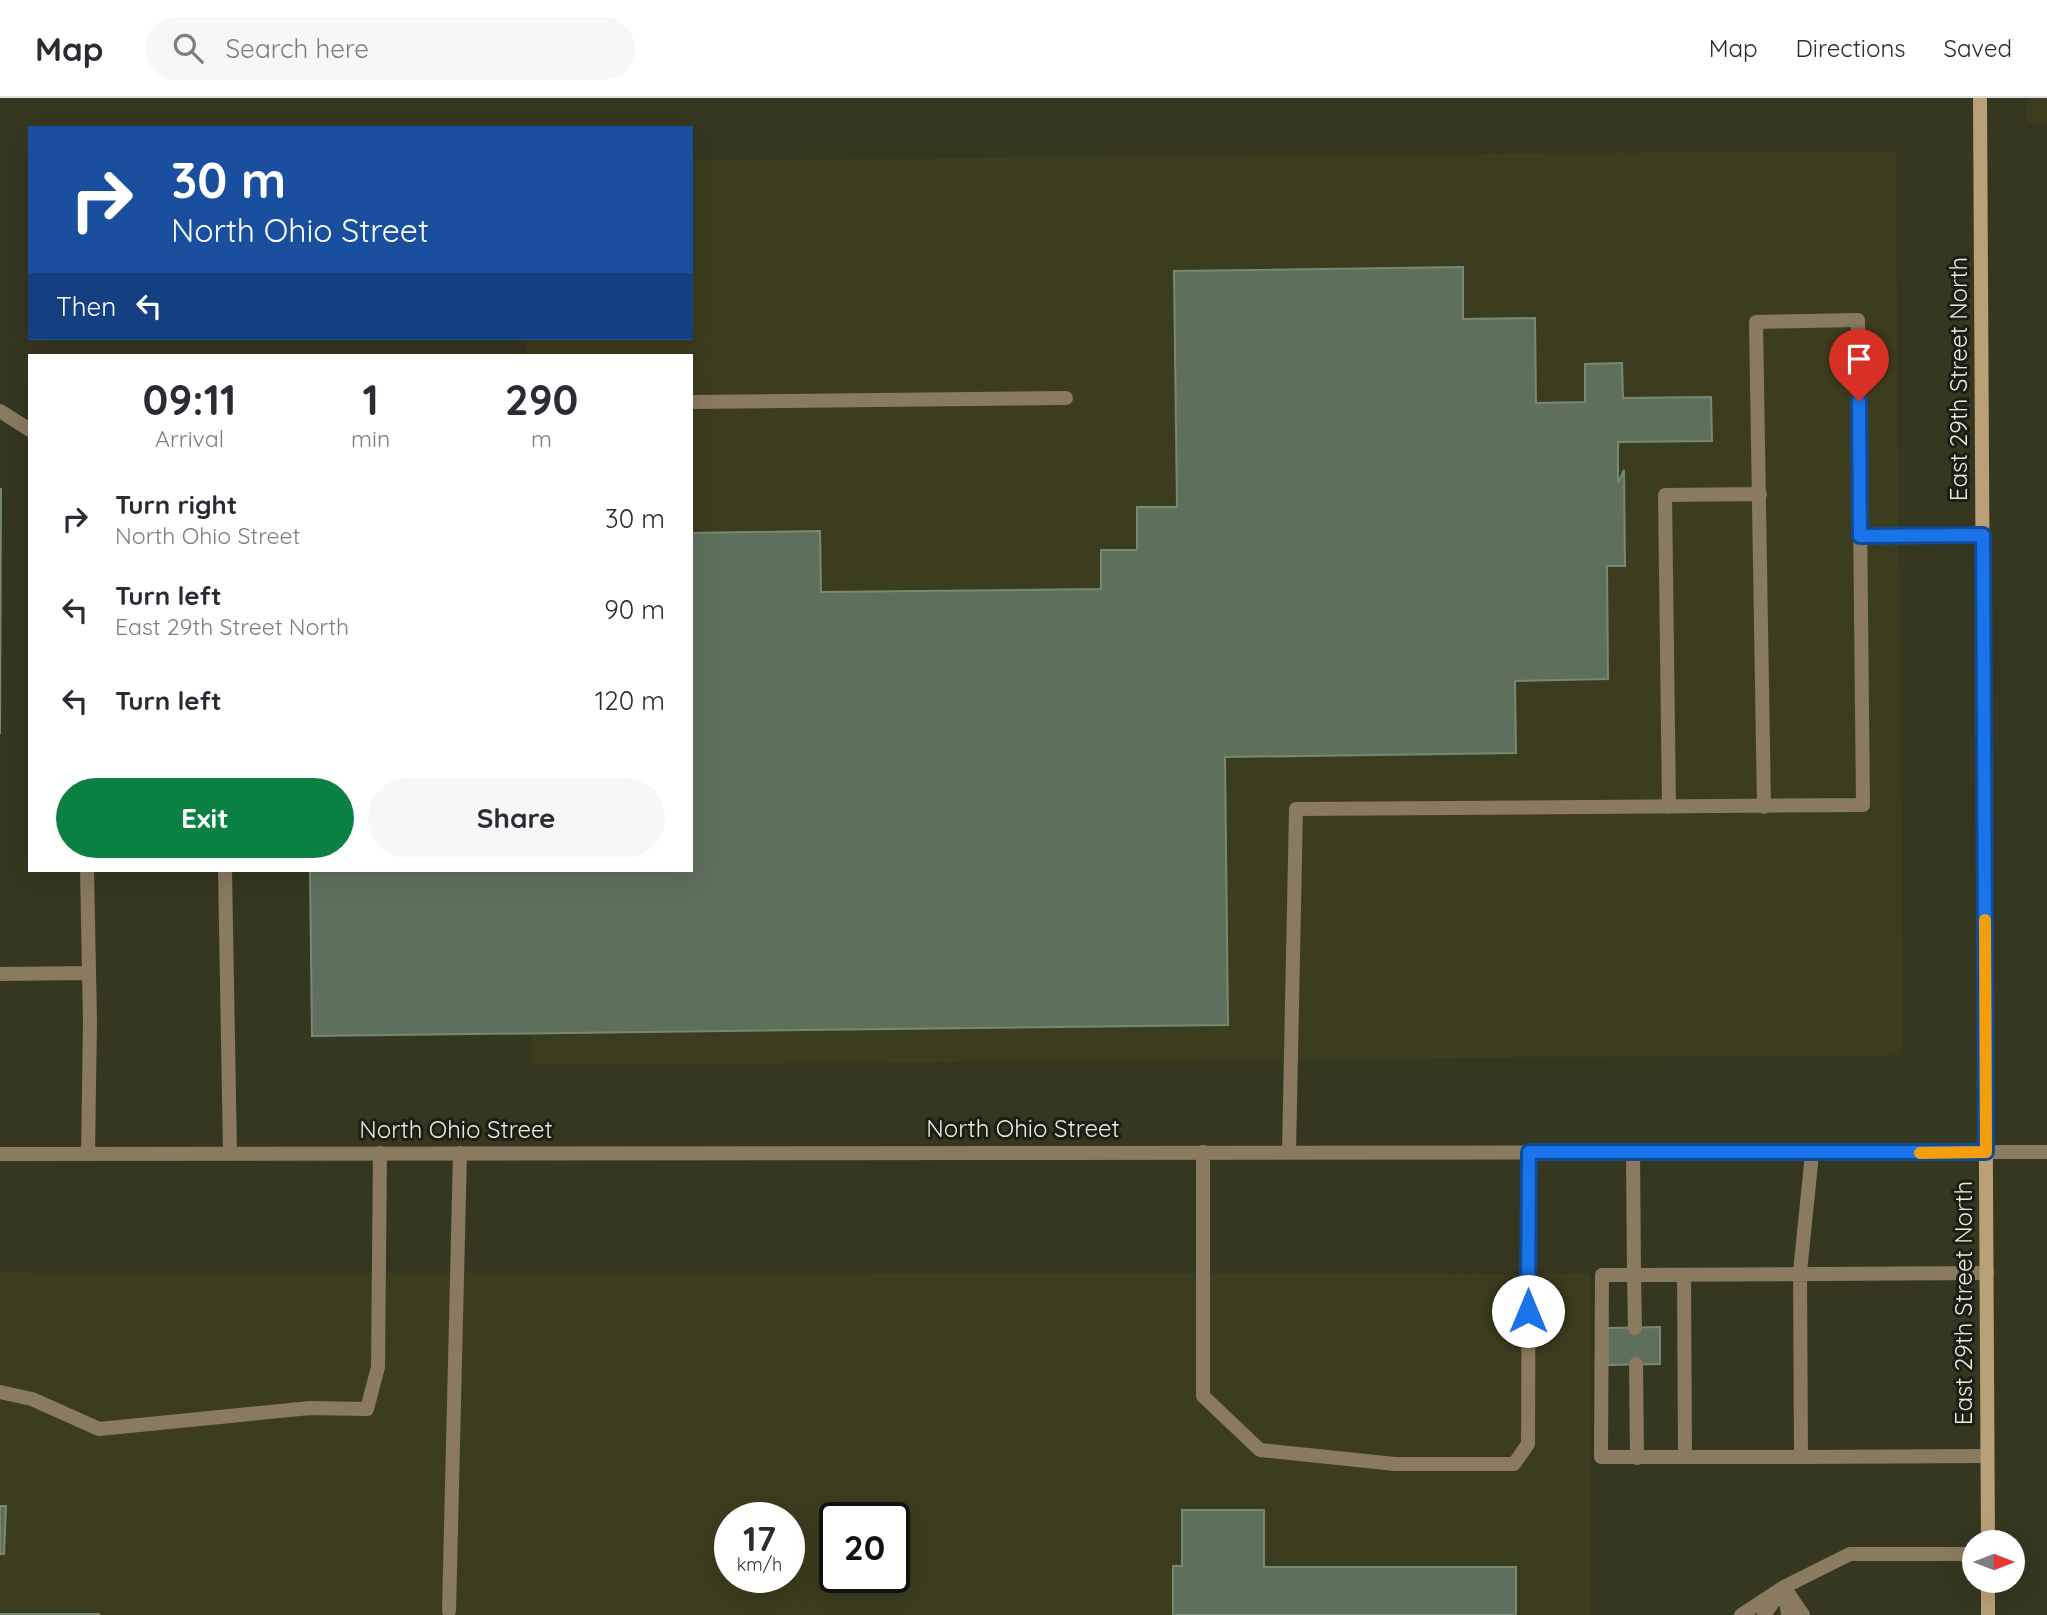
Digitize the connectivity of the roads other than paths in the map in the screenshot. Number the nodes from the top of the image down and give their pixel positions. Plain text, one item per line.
1 (1980, 98) edge
2 (1066, 398) dead end
3 (693, 401) edge
4 (0, 411) edge
5 (28, 429) edge
6 (1759, 494) junction
7 (1983, 535) junction
8 (1860, 536) junction
9 (1670, 807) junction
10 (1764, 807) junction
11 (87, 872) edge
12 (225, 872) edge
13 (88, 973) junction
14 (0, 974) edge
15 (1203, 1152) junction
16 (1289, 1152) junction
17 (1529, 1152) junction
18 (1986, 1152) junction
19 (2047, 1152) edge
20 (230, 1153) junction
21 (380, 1153) junction
22 (460, 1153) junction
23 (1633, 1153) junction
24 (0, 1154) edge
25 (88, 1154) junction
26 (1812, 1154) junction
27 (1800, 1272) junction
28 (1987, 1273) junction
29 (1634, 1275) junction
30 (1685, 1275) junction
31 (1635, 1328) dead end
32 (1636, 1364) dead end
33 (0, 1392) edge
34 (1987, 1456) junction
35 (1685, 1457) junction
36 (1801, 1457) junction
37 (1637, 1458) junction
38 (1988, 1530) edge
39 (1962, 1554) edge
40 (1784, 1587) junction
41 (1988, 1593) edge
42 (449, 1611) dead end
43 (1741, 1615) edge
44 (1765, 1615) edge
45 (1777, 1615) edge
46 (1788, 1615) edge
47 (1797, 1615) edge
48 (1803, 1615) edge
49 (1988, 1615) edge

1 - 7 street, East 29th Street North
2 - 3 street
4 - 5 street
6 - 8 street
6 - 9 street
6 - 10 street
7 - 8 street
7 - 18 street, East 29th Street North
8 - 10 street
9 - 10 street
9 - 16 street
11 - 13 street
12 - 20 street
13 - 14 street
13 - 25 street
15 - 16 street, North Ohio Street
15 - 17 street
15 - 22 street, North Ohio Street
16 - 17 street, North Ohio Street
17 - 23 street, North Ohio Street
18 - 19 street, North Ohio Street
18 - 26 street, North Ohio Street
18 - 28 street, East 29th Street North
20 - 21 street, North Ohio Street
20 - 25 street, North Ohio Street
21 - 22 street, North Ohio Street
21 - 33 street
22 - 42 street
23 - 26 street, North Ohio Street
23 - 29 street
24 - 25 street, North Ohio Street
26 - 27 street
27 - 28 street
27 - 30 street
27 - 36 street
28 - 34 street, East 29th Street North
29 - 30 street
29 - 31 street
29 - 37 street
30 - 35 street
32 - 37 street
34 - 36 street
34 - 38 street, East 29th Street North
35 - 36 street
35 - 37 street
39 - 40 street
40 - 43 street
40 - 44 street
40 - 45 street
40 - 46 street
40 - 47 street
40 - 48 street
41 - 49 street

